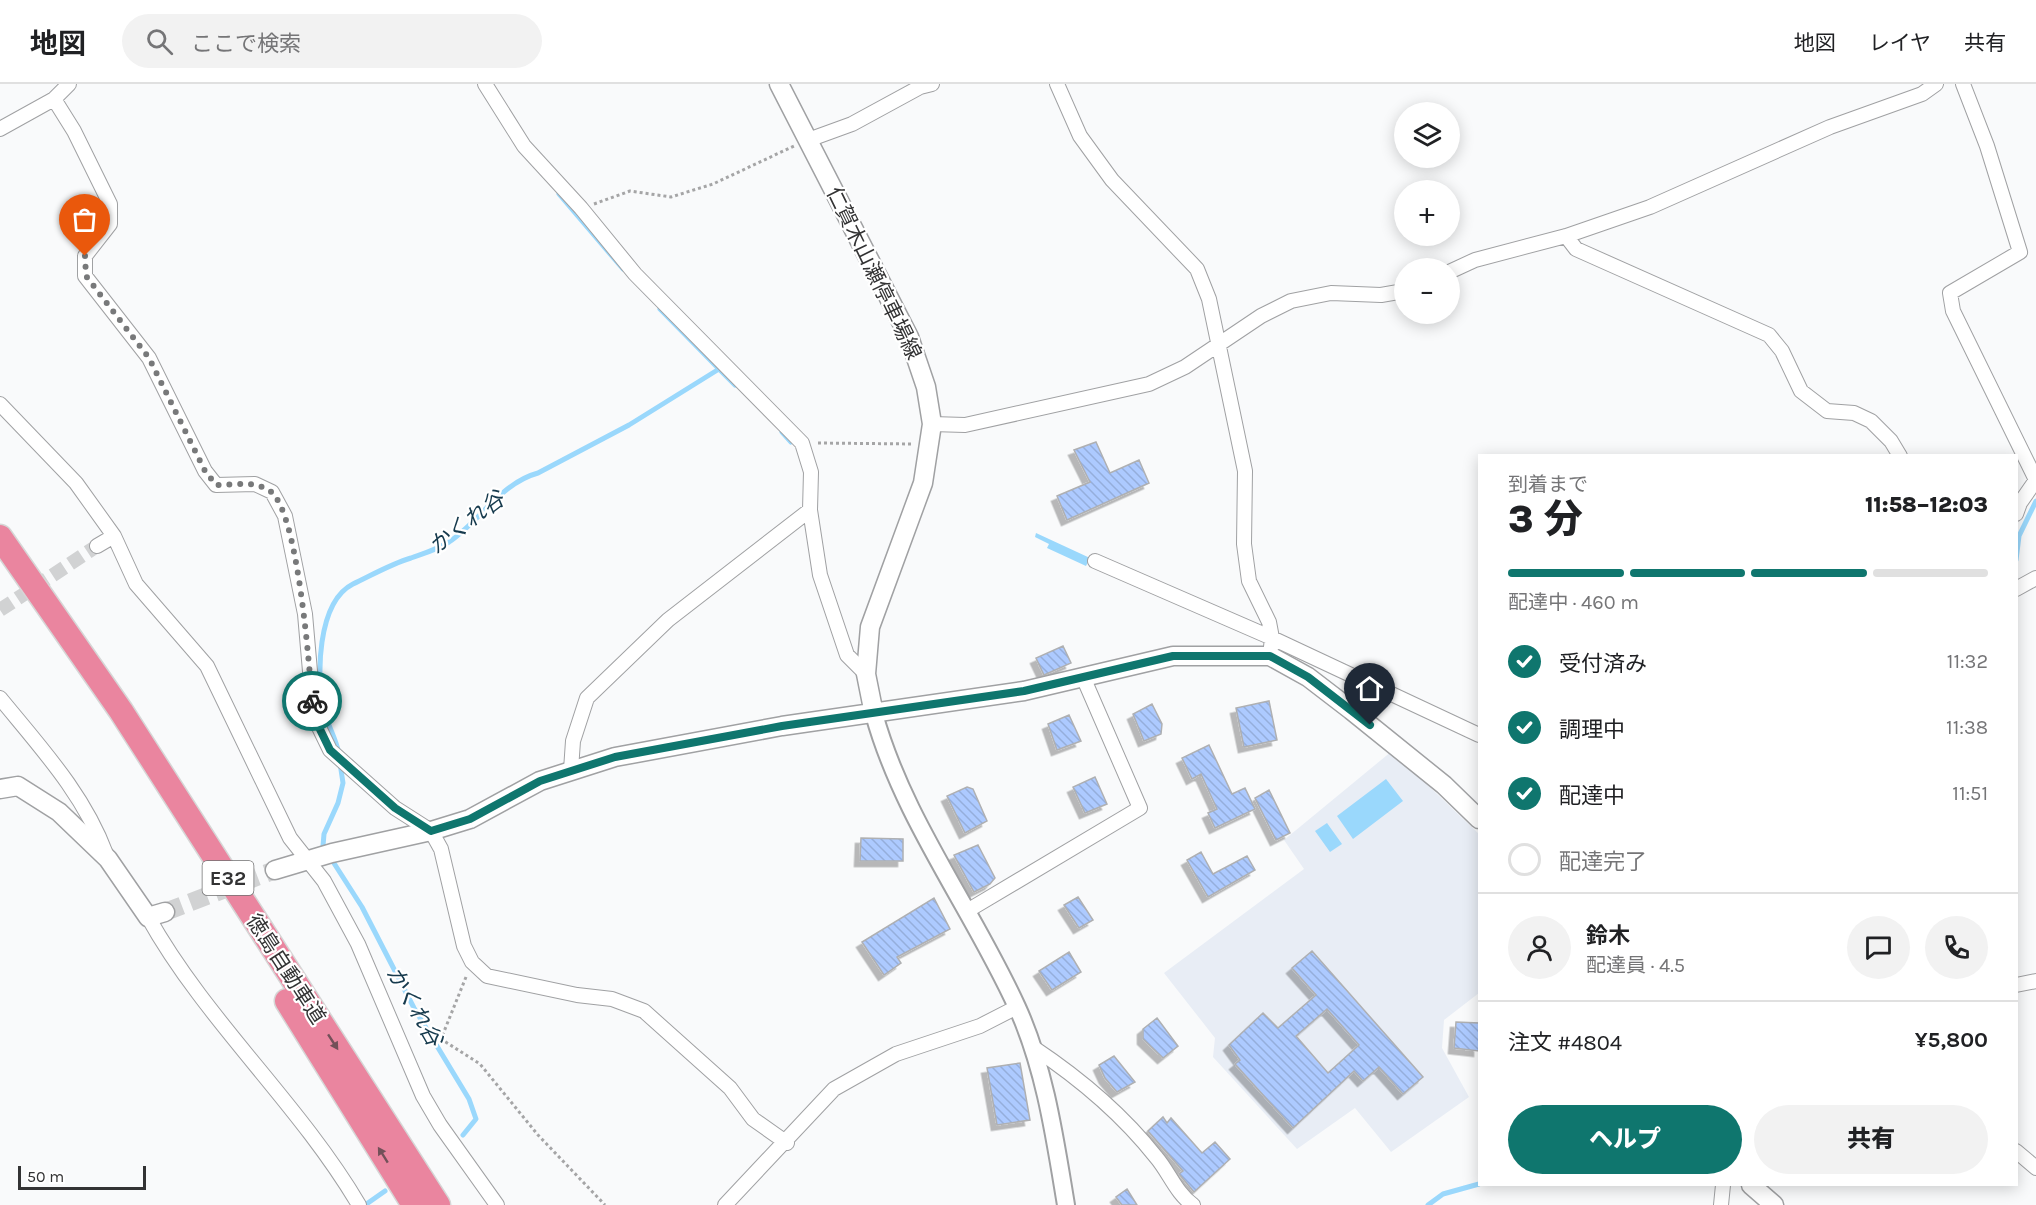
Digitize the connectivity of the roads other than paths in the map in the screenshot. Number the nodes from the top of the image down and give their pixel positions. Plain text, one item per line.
1 (69, 84) edge
2 (485, 84) edge
3 (779, 84) edge
4 (932, 84) edge
5 (1057, 84) edge
6 (1936, 84) edge
7 (1963, 84) edge
8 (54, 99) junction
9 (0, 129) edge
10 (808, 140) junction
11 (1566, 236) junction
12 (1460, 267) edge
13 (1394, 293) edge
14 (1220, 346) junction
15 (0, 405) edge
16 (932, 424) junction
17 (1899, 454) edge
18 (2036, 480) edge
19 (2018, 508) edge
20 (810, 510) junction
21 (114, 536) junction
22 (6, 546) edge
23 (97, 546) tunnel mouth
24 (1095, 561) dead end
25 (2036, 578) edge
26 (2018, 588) edge
27 (1271, 647) junction
28 (866, 674) junction
29 (1083, 677) junction
30 (0, 698) edge
31 (874, 714) junction
32 (1478, 735) edge
33 (571, 770) junction
34 (0, 789) edge
35 (1478, 818) edge
36 (431, 831) junction
37 (321, 856) junction
38 (108, 859) junction
39 (276, 870) tunnel mouth
40 (967, 911) junction
41 (156, 914) joint
42 (2036, 981) edge
43 (2018, 984) edge
44 (1017, 1006) junction
45 (1034, 1048) junction
46 (787, 1143) junction
47 (2018, 1153) edge
48 (2036, 1168) edge
49 (1723, 1186) edge
50 (1752, 1186) edge
51 (358, 1203) edge
52 (414, 1205) edge
53 (438, 1205) edge
54 (497, 1205) edge
55 (725, 1205) edge
56 (1066, 1205) edge
57 (1192, 1205) edge
58 (1721, 1205) edge
59 (1774, 1205) edge

1 - 8 street
2 - 20 street
3 - 10 main road, 仁賀木山瀬停車場線
4 - 10 street
5 - 14 street
6 - 11 street
7 - 18 street
8 - 9 street
8 - 36 street
10 - 16 main road, 仁賀木山瀬停車場線
11 - 12 street
11 - 17 street
13 - 14 street
14 - 16 street
14 - 27 street
15 - 21 street
16 - 28 main road, 仁賀木山瀬停車場線
18 - 19 street
20 - 28 street
20 - 33 street
21 - 23 street
21 - 37 street
52 -> 22 highway, 徳島自動車道 / E32
22 -> 53 highway, 徳島自動車道 / E32
24 - 27 street
25 - 26 street
27 - 29 main road
27 - 32 street
27 - 35 main road
28 - 31 main road, 仁賀木山瀬停車場線
29 - 31 main road
29 - 40 street
30 - 38 street
31 - 33 main road
31 - 40 street
33 - 36 main road
34 - 38 main road
36 - 37 main road
36 - 46 street
37 - 39 main road
37 - 54 street
38 - 41 main road
40 - 44 street
41 - 51 street
42 - 43 street
44 - 45 street
44 - 46 street
45 - 56 street
45 - 57 street
46 - 55 street
47 - 48 street
49 - 58 street
50 - 59 main road

